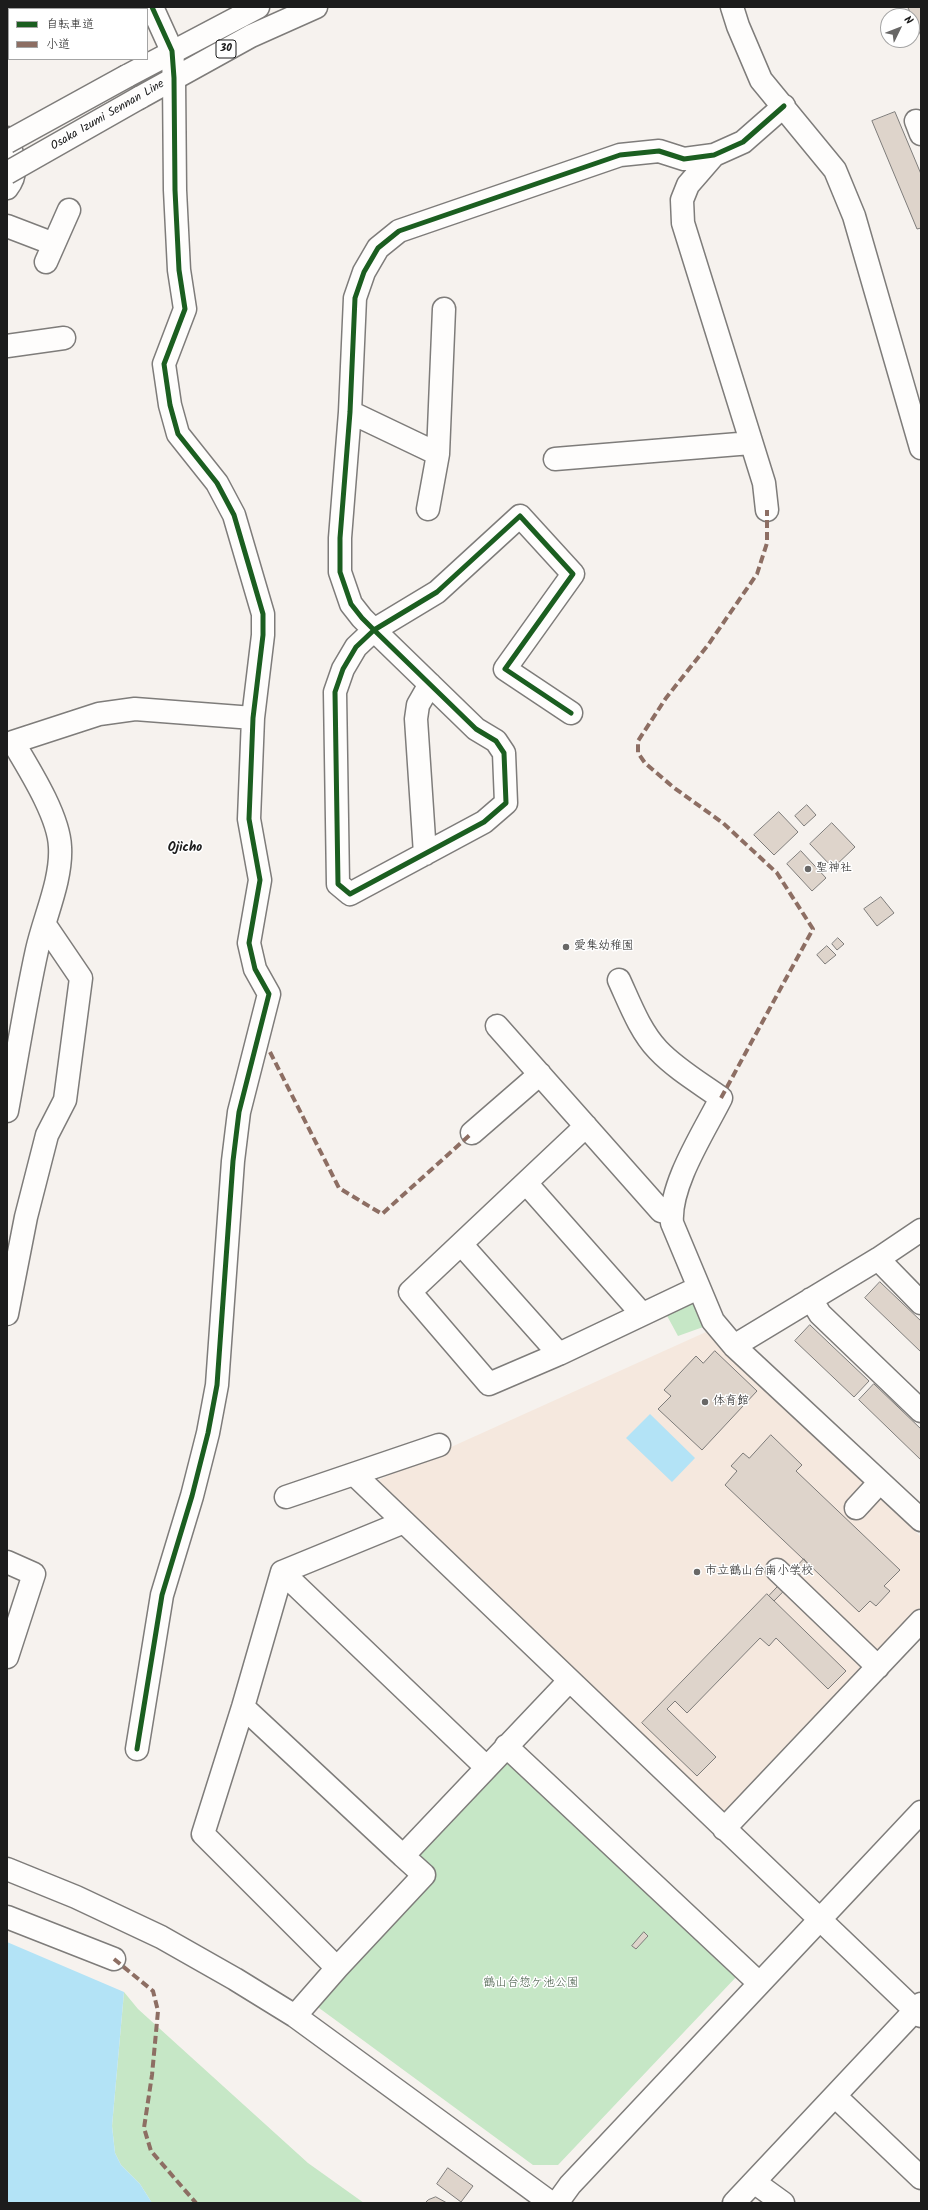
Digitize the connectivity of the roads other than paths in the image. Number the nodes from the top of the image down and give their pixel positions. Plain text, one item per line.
1 (152, 7) edge
2 (258, 7) edge
3 (316, 7) edge
4 (732, 7) edge
5 (172, 51) junction
6 (174, 78) junction
7 (784, 106) junction
8 (7, 138) edge
9 (7, 142) edge
10 (714, 155) junction
11 (7, 173) edge
12 (7, 188) edge
13 (68, 210) dead end
14 (7, 226) edge
15 (444, 309) dead end
16 (64, 338) dead end
17 (7, 346) edge
18 (913, 391) edge
19 (350, 412) junction
20 (751, 442) junction
21 (921, 448) edge
22 (438, 454) junction
23 (555, 459) dead end
24 (428, 509) dead end
25 (767, 510) dead end
26 (374, 630) junction
27 (430, 684) junction
28 (571, 712) dead end
29 (253, 718) junction
30 (10, 739) edge
31 (425, 854) junction
32 (45, 925) junction
33 (618, 980) dead end
34 (497, 1026) dead end
35 (540, 1074) junction
36 (7, 1111) edge
37 (586, 1126) junction
38 (472, 1133) dead end
39 (526, 1183) junction
40 (671, 1214) junction
41 (921, 1230) edge
42 (461, 1244) junction
43 (878, 1259) junction
44 (698, 1288) junction
45 (811, 1299) junction
46 (921, 1302) edge
47 (7, 1314) edge
48 (642, 1314) junction
49 (734, 1346) junction
50 (559, 1354) junction
51 (921, 1411) edge
52 (439, 1445) dead end
53 (354, 1475) junction
54 (880, 1482) junction
55 (286, 1497) dead end
56 (856, 1508) dead end
57 (921, 1520) edge
58 (404, 1522) junction
59 (7, 1562) edge
60 (777, 1570) dead end
61 (282, 1572) junction
62 (921, 1621) edge
63 (7, 1657) edge
64 (878, 1667) junction
65 (569, 1681) junction
66 (243, 1707) junction
67 (506, 1746) junction
68 (137, 1749) dead end
69 (486, 1767) junction
70 (921, 1812) edge
71 (724, 1829) junction
72 (403, 1856) junction
73 (7, 1869) edge
74 (7, 1917) edge
75 (820, 1919) junction
76 (114, 1959) dead end
77 (337, 1968) junction
78 (759, 1983) junction
79 (919, 2010) edge
80 (295, 2016) junction
81 (835, 2096) junction
82 (921, 2178) edge
83 (754, 2182) junction
84 (551, 2203) edge
85 (557, 2203) edge
86 (734, 2203) edge
87 (783, 2203) edge

1 - 5 street
2 - 5 street, Osaka Izumi Sennan Line / 30
3 - 6 street, Osaka Izumi Sennan Line / 30
4 - 7 street
5 - 6 street
5 - 9 street, Osaka Izumi Sennan Line / 30, bridge
6 - 11 street, Osaka Izumi Sennan Line / 30, bridge
6 - 29 street
7 - 10 street
7 - 18 street
8 - 12 street
10 - 19 street
10 - 20 street
13 - 14 street
15 - 22 street
16 - 17 street
18 - 21 street
19 - 22 street
19 - 26 street
20 - 23 street
20 - 25 street
22 - 24 street
26 - 27 street
26 - 28 street
26 - 31 street
27 - 31 street
27 - 31 street
29 - 30 street
29 - 68 street
30 - 32 street
32 - 36 street
32 - 47 street
33 - 40 street
34 - 35 street
35 - 37 street
35 - 38 street
37 - 39 street
37 - 40 street
39 - 42 street
39 - 48 street
40 - 44 street
41 - 43 street
42 - 50 street
42 - 50 street
43 - 45 street
43 - 46 street
44 - 48 street
44 - 49 street
45 - 49 street
45 - 51 street
48 - 50 street
49 - 54 street
52 - 53 street
53 - 55 street
53 - 58 street
54 - 56 street
54 - 57 street
58 - 61 street
58 - 65 street
59 - 63 street
60 - 64 street
61 - 66 street
61 - 69 street
62 - 64 street
64 - 71 street
65 - 67 street
65 - 71 street
66 - 72 street
66 - 77 street
67 - 69 street
67 - 78 street
69 - 72 street
70 - 75 street
71 - 75 street
72 - 77 street
73 - 80 street
74 - 76 street
75 - 78 street
75 - 79 street
77 - 80 street
78 - 85 street
79 - 81 street
80 - 84 street
81 - 82 street
81 - 83 street
83 - 86 street
83 - 87 street

